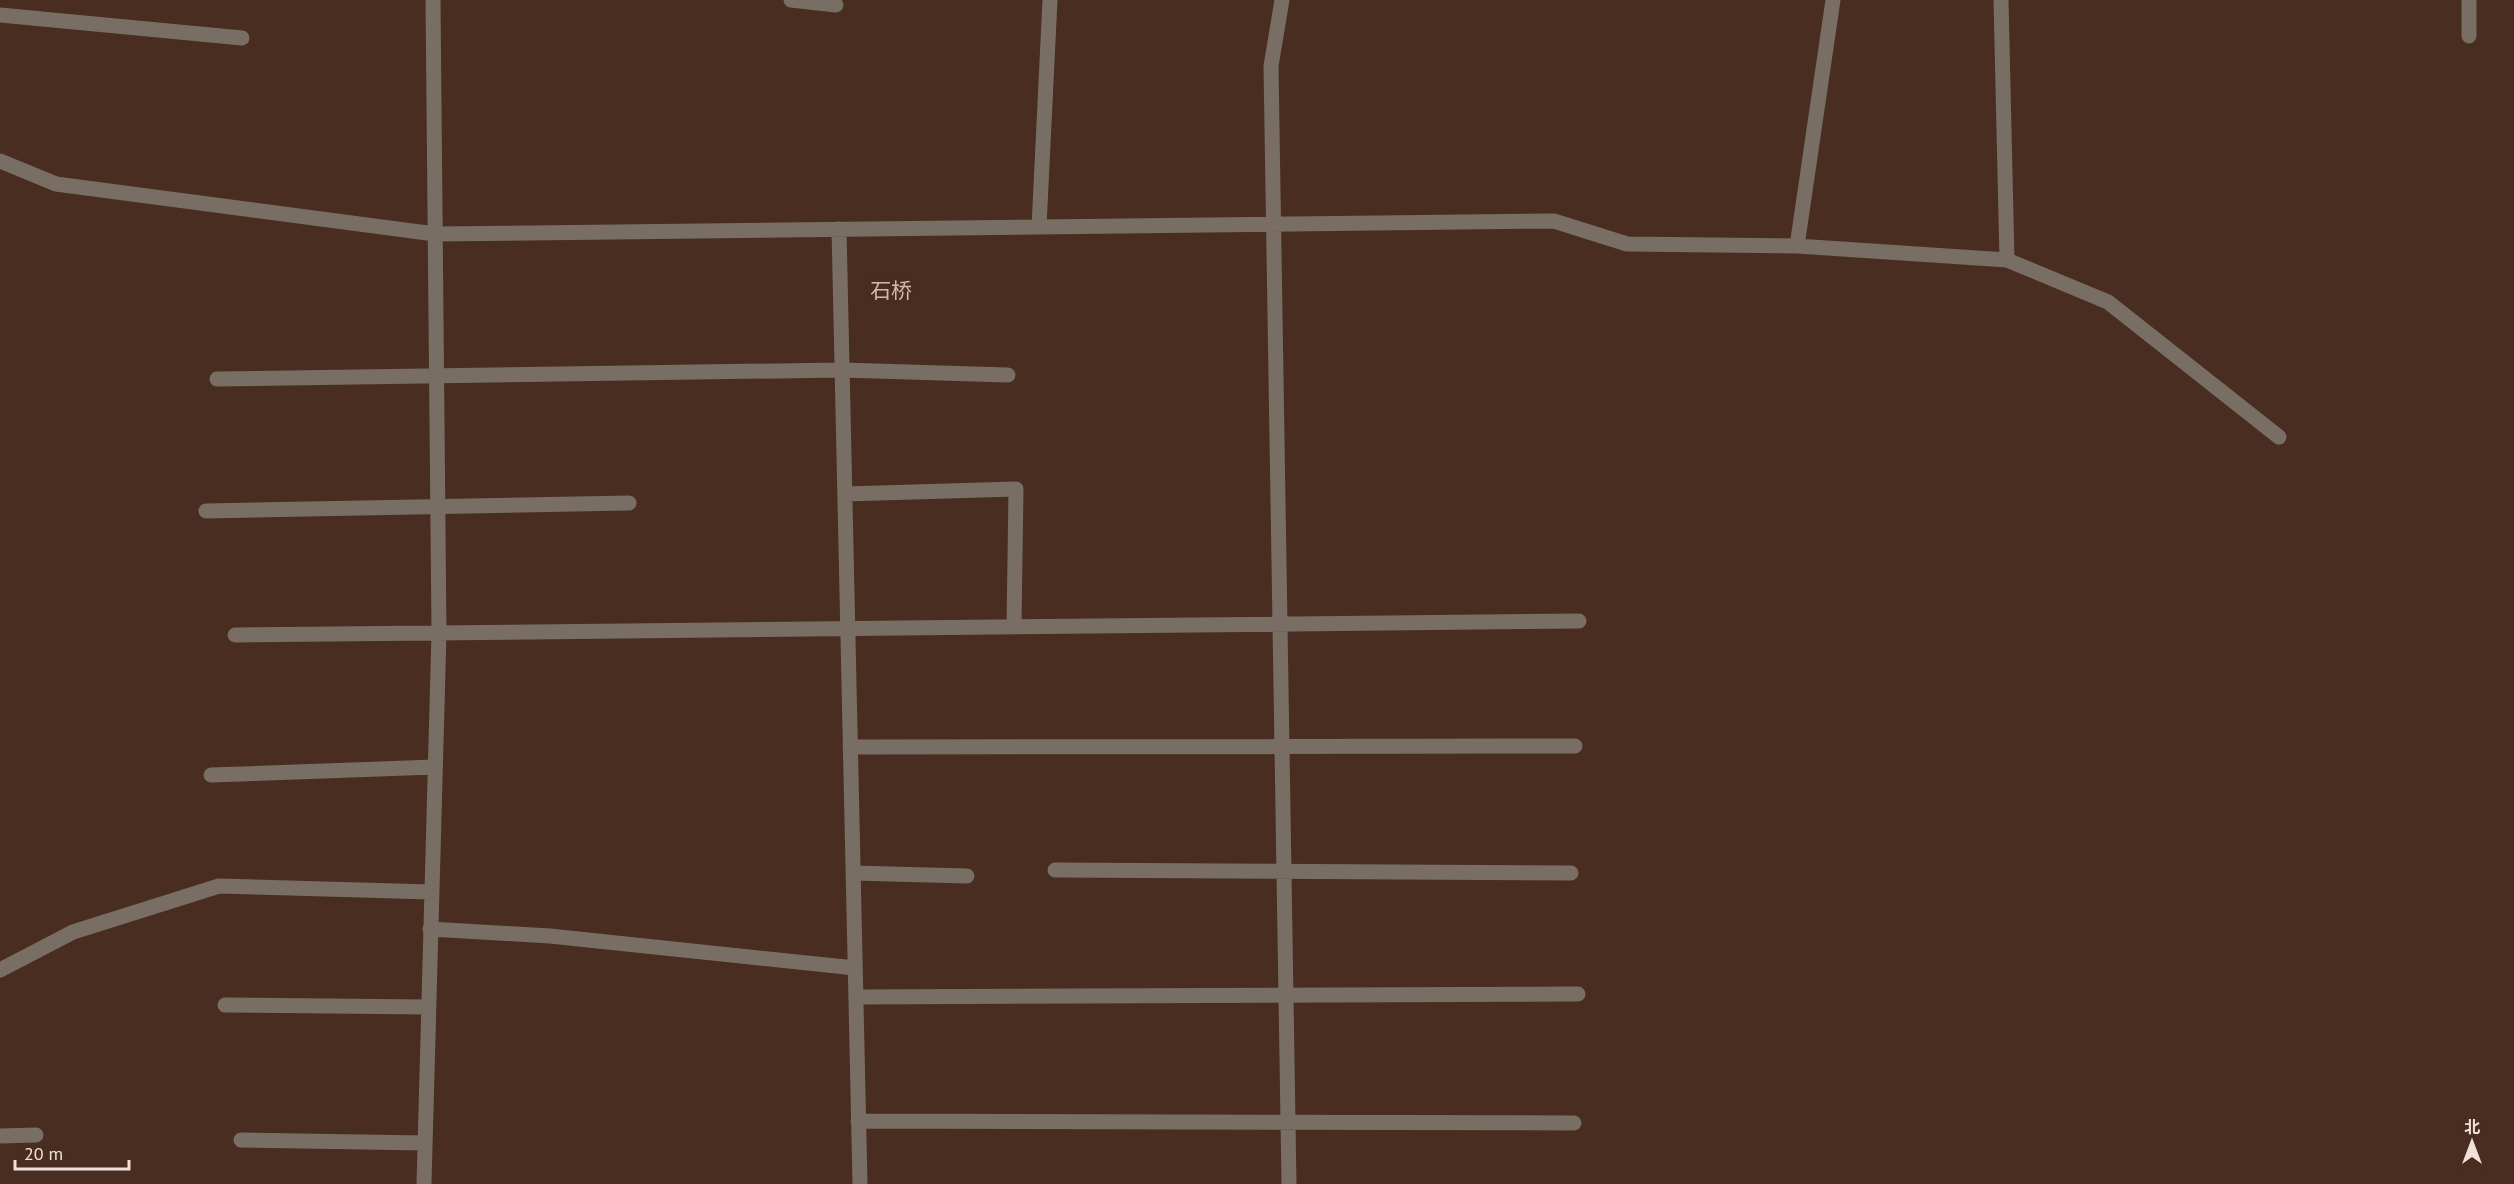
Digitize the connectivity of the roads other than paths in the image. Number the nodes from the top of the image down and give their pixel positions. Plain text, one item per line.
1 (433, 0) edge
2 (791, 0) edge
3 (1050, 0) edge
4 (1282, 0) edge
5 (1833, 0) edge
6 (2001, 0) edge
7 (2469, 0) edge
8 (836, 5) dead end
9 (0, 15) edge
10 (2469, 36) dead end
11 (242, 38) dead end
12 (0, 161) edge
13 (1273, 224) junction
14 (1039, 227) junction
15 (839, 230) junction
16 (435, 234) junction
17 (1797, 246) junction
18 (2007, 260) junction
19 (842, 370) junction
20 (436, 375) junction
21 (1008, 375) dead end
22 (217, 379) dead end
23 (2278, 436) dead end
24 (845, 494) junction
25 (628, 503) dead end
26 (438, 506) junction
27 (206, 511) dead end
28 (1579, 621) dead end
29 (1280, 624) junction
30 (1014, 627) junction
31 (848, 628) junction
32 (439, 633) junction
33 (235, 635) dead end
34 (1575, 746) dead end
35 (850, 747) junction
36 (1282, 747) junction
37 (435, 767) junction
38 (211, 775) dead end
39 (1055, 870) dead end
40 (1284, 871) junction
41 (853, 873) junction
42 (1571, 873) dead end
43 (967, 876) dead end
44 (431, 892) junction
45 (430, 929) junction
46 (855, 968) junction
47 (0, 970) edge
48 (1578, 994) dead end
49 (1286, 995) junction
50 (856, 997) junction
51 (225, 1005) dead end
52 (428, 1007) junction
53 (858, 1121) junction
54 (1288, 1122) junction
55 (1574, 1123) dead end
56 (36, 1135) dead end
57 (0, 1136) edge
58 (241, 1140) dead end
59 (425, 1143) junction
60 (424, 1184) edge
61 (860, 1184) edge
62 (1290, 1184) edge

1 - 16 street
2 - 8 street
3 - 14 street
4 - 13 street
5 - 17 street
6 - 18 street
7 - 10 street
9 - 11 street
12 - 16 street
13 - 14 street
13 - 17 street
13 - 29 street
14 - 15 street
15 - 16 street
15 - 19 street
16 - 20 street
17 - 18 street
18 - 23 street
19 - 20 street
19 - 21 street
19 - 24 street
20 - 22 street
20 - 26 street
24 - 30 street
24 - 31 street
25 - 26 street
26 - 27 street
26 - 32 street
28 - 29 street
29 - 30 street
29 - 36 street
30 - 31 street
31 - 32 street
31 - 35 street
32 - 33 street
32 - 37 street
34 - 36 street
35 - 36 street
35 - 41 street
36 - 40 street
37 - 38 street
37 - 44 street
39 - 40 street
40 - 42 street
40 - 49 street
41 - 43 street
41 - 46 street
44 - 45 street
44 - 47 street
45 - 46 street
45 - 52 street
46 - 50 street
48 - 49 street
49 - 50 street
49 - 54 street
50 - 53 street
51 - 52 street
52 - 59 street
53 - 54 street
53 - 61 street
54 - 55 street
54 - 62 street
56 - 57 street
58 - 59 street
59 - 60 street

